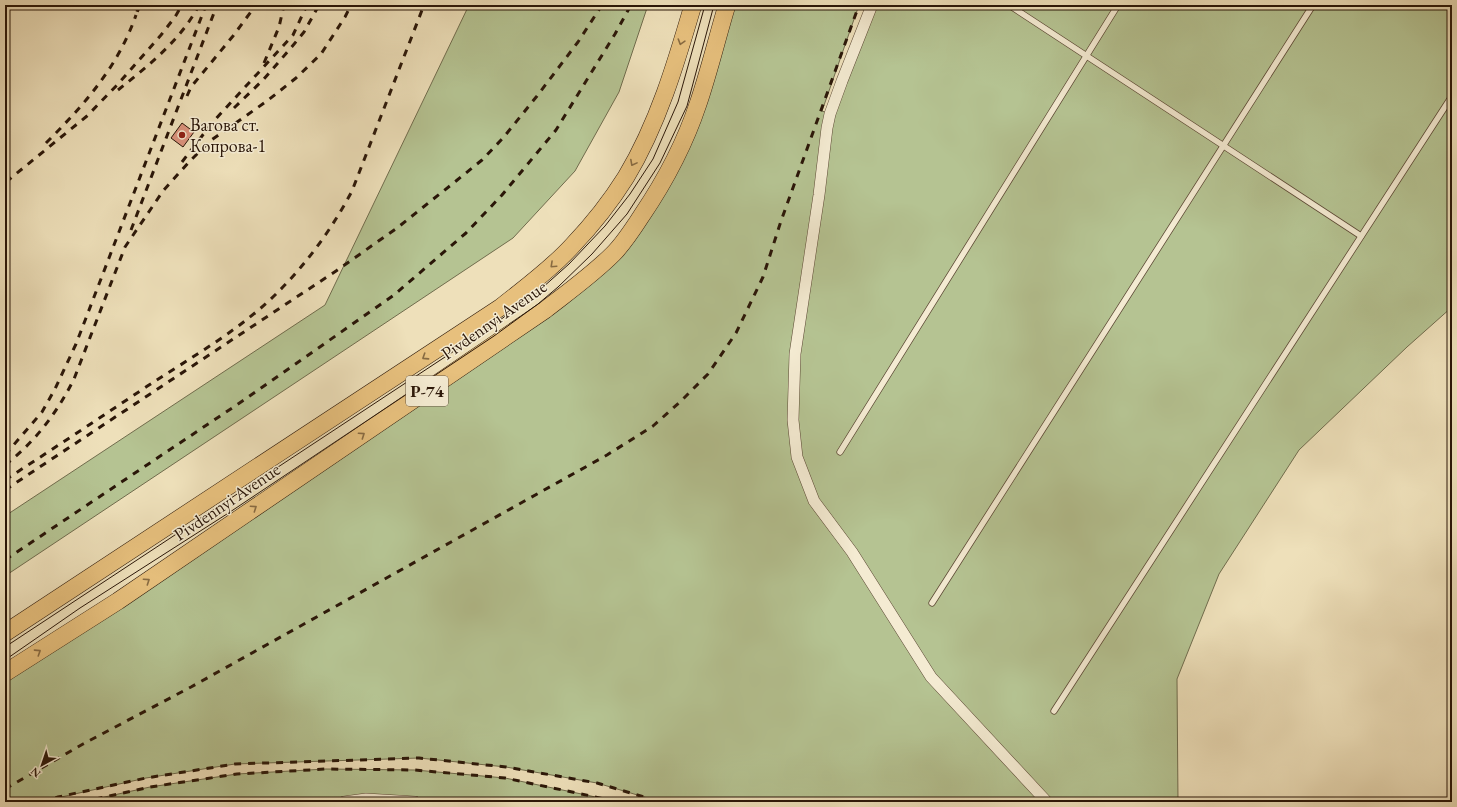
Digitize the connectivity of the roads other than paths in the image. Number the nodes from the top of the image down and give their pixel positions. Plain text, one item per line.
1 (693, 5) edge
2 (727, 5) edge
3 (872, 5) edge
4 (1009, 5) edge
5 (1118, 5) edge
6 (1313, 5) edge
7 (1087, 56) junction
8 (1452, 96) edge
9 (1224, 146) junction
10 (1361, 236) junction
11 (840, 452) dead end
12 (932, 603) dead end
13 (5, 633) edge
14 (5, 673) edge
15 (1054, 711) dead end
16 (344, 802) edge
17 (416, 802) edge
18 (1047, 802) edge

1 -> 13 main road, Pivdennyi Avenue / Р-74
14 -> 2 main road, Pivdennyi Avenue / Р-74
3 - 18 street
4 - 7 lane
5 - 7 lane
6 - 9 lane
7 - 9 lane
7 - 11 lane
8 - 10 lane
9 - 10 lane
9 - 12 lane
10 - 15 lane
16 - 17 street

